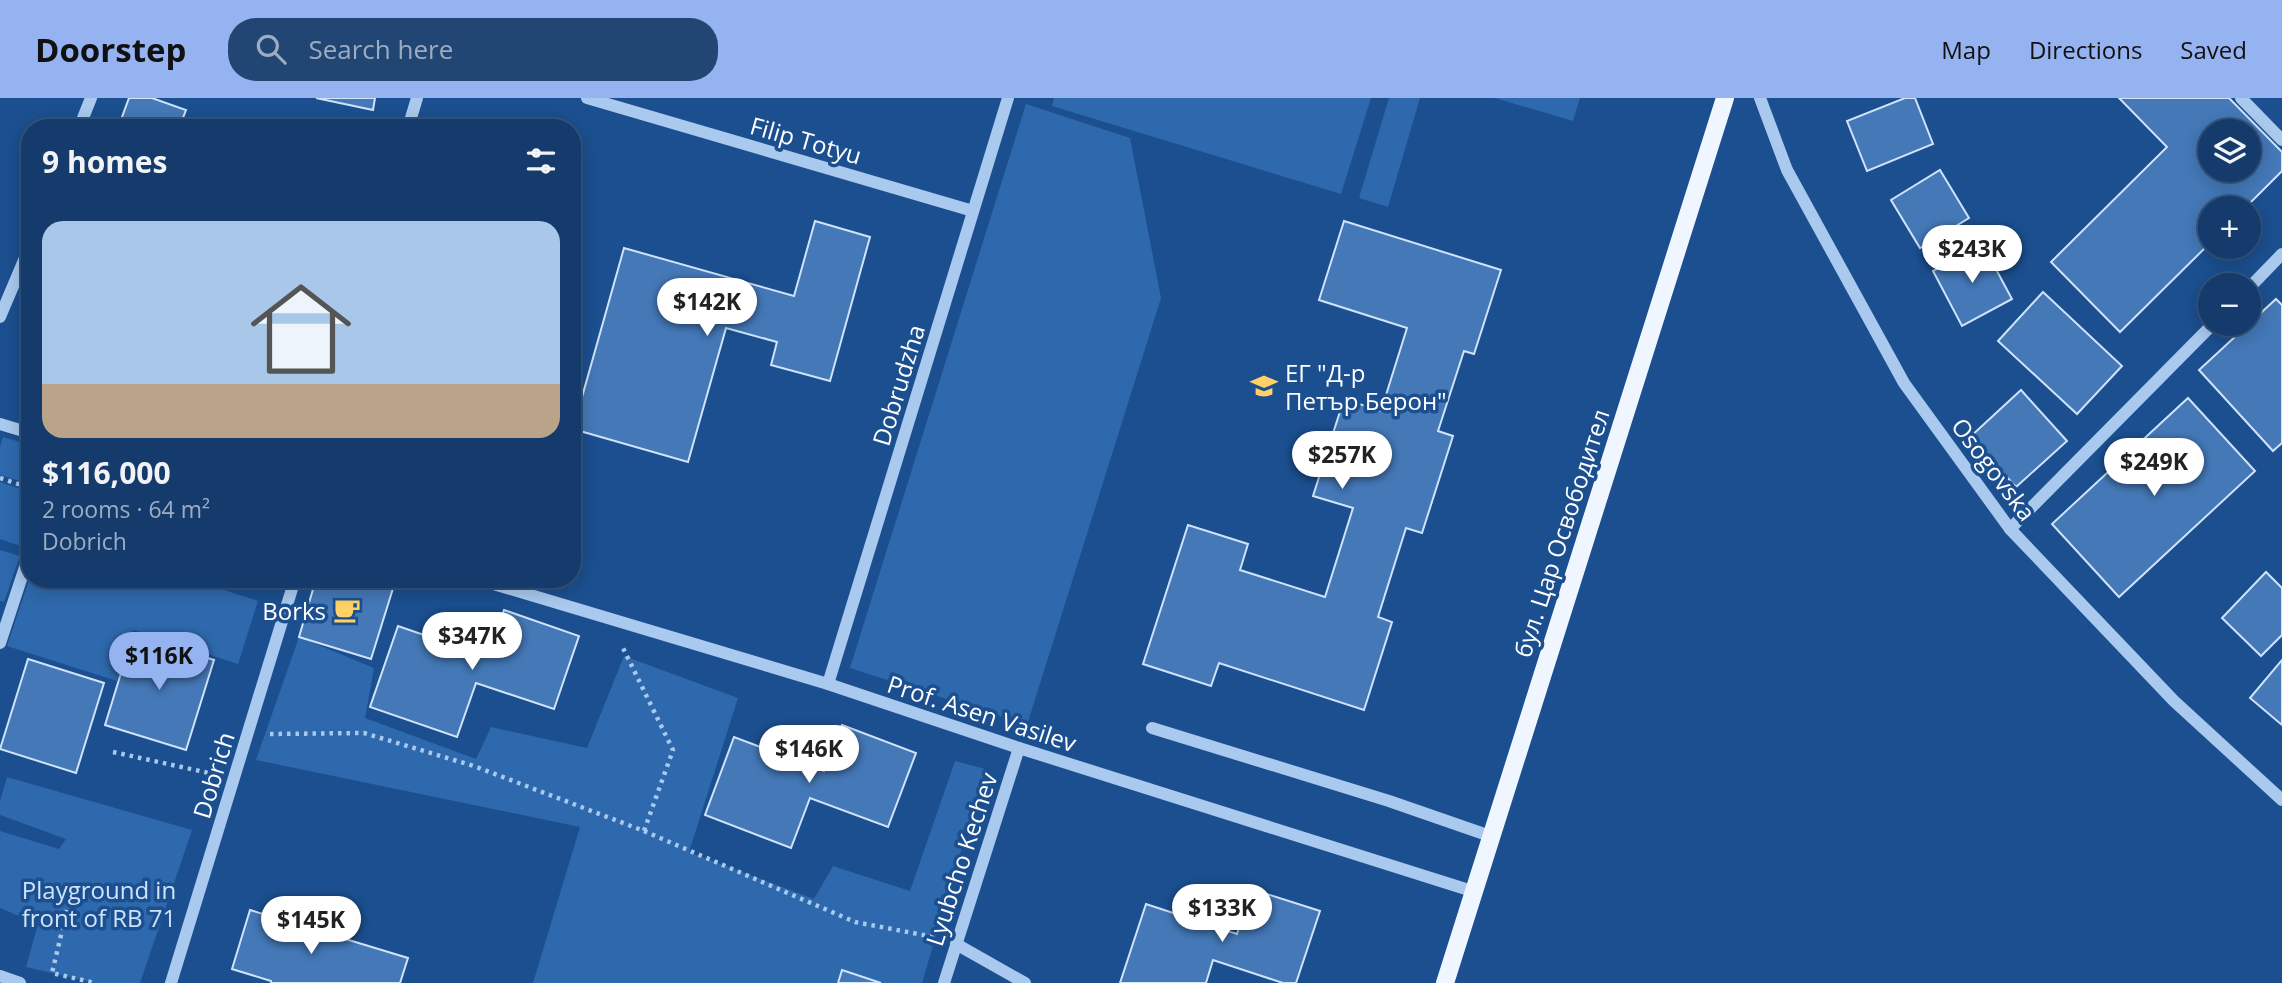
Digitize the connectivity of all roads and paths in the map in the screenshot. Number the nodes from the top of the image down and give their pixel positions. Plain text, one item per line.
1 (91, 98) edge
2 (417, 98) edge
3 (587, 98) edge
4 (1009, 98) edge
5 (1725, 98) edge
6 (1760, 98) edge
7 (2241, 98) edge
8 (83, 119) edge
9 (411, 119) edge
10 (2282, 141) edge
11 (973, 211) junction
12 (2282, 254) edge
13 (21, 267) edge
14 (2261, 276) edge
15 (0, 317) edge
16 (2201, 336) edge
17 (0, 424) edge
18 (21, 430) edge
19 (0, 478) edge
20 (21, 485) edge
21 (2010, 529) junction
22 (21, 579) edge
23 (292, 588) edge
24 (506, 588) edge
25 (610, 620) junction
26 (0, 643) edge
27 (828, 684) junction
28 (1152, 728) dead end
29 (248, 734) junction
30 (1019, 748) junction
31 (113, 751) dead end
32 (205, 786) dead end
33 (2282, 800) edge
34 (644, 831) junction
35 (1490, 836) junction
36 (1472, 891) junction
37 (67, 910) dead end
38 (935, 938) dead end
39 (956, 944) junction
40 (0, 976) edge
41 (20, 983) edge
42 (95, 983) edge
43 (171, 983) edge
44 (944, 983) edge
45 (1025, 983) edge
46 (1445, 983) edge

1 - 8 street
2 - 9 street
3 - 11 street, Filip Totyu
4 - 11 street, Dobrudzha
5 - 35 main road, бул. Цар Освободител
6 - 21 street, Osogovska
7 - 10 street
11 - 27 street, Dobrudzha
12 - 14 street
13 - 15 street
16 - 21 street
17 - 18 street
19 - 20 path
21 - 33 street, Osogovska
22 - 26 street
23 - 29 street, Dobrich
24 - 25 street, Prof. Asen Vasilev
25 - 27 street, Prof. Asen Vasilev
25 - 34 path
27 - 30 street, Prof. Asen Vasilev
28 - 35 street
29 - 34 path
29 - 43 street, Dobrich
30 - 36 street, Prof. Asen Vasilev
30 - 39 street, Lyubcho Kechev
31 - 32 path
34 - 38 path
35 - 36 main road, бул. Цар Освободител
36 - 46 main road, бул. Цар Освободител
37 - 42 path
39 - 44 street, Lyubcho Kechev
39 - 45 street
40 - 41 street

